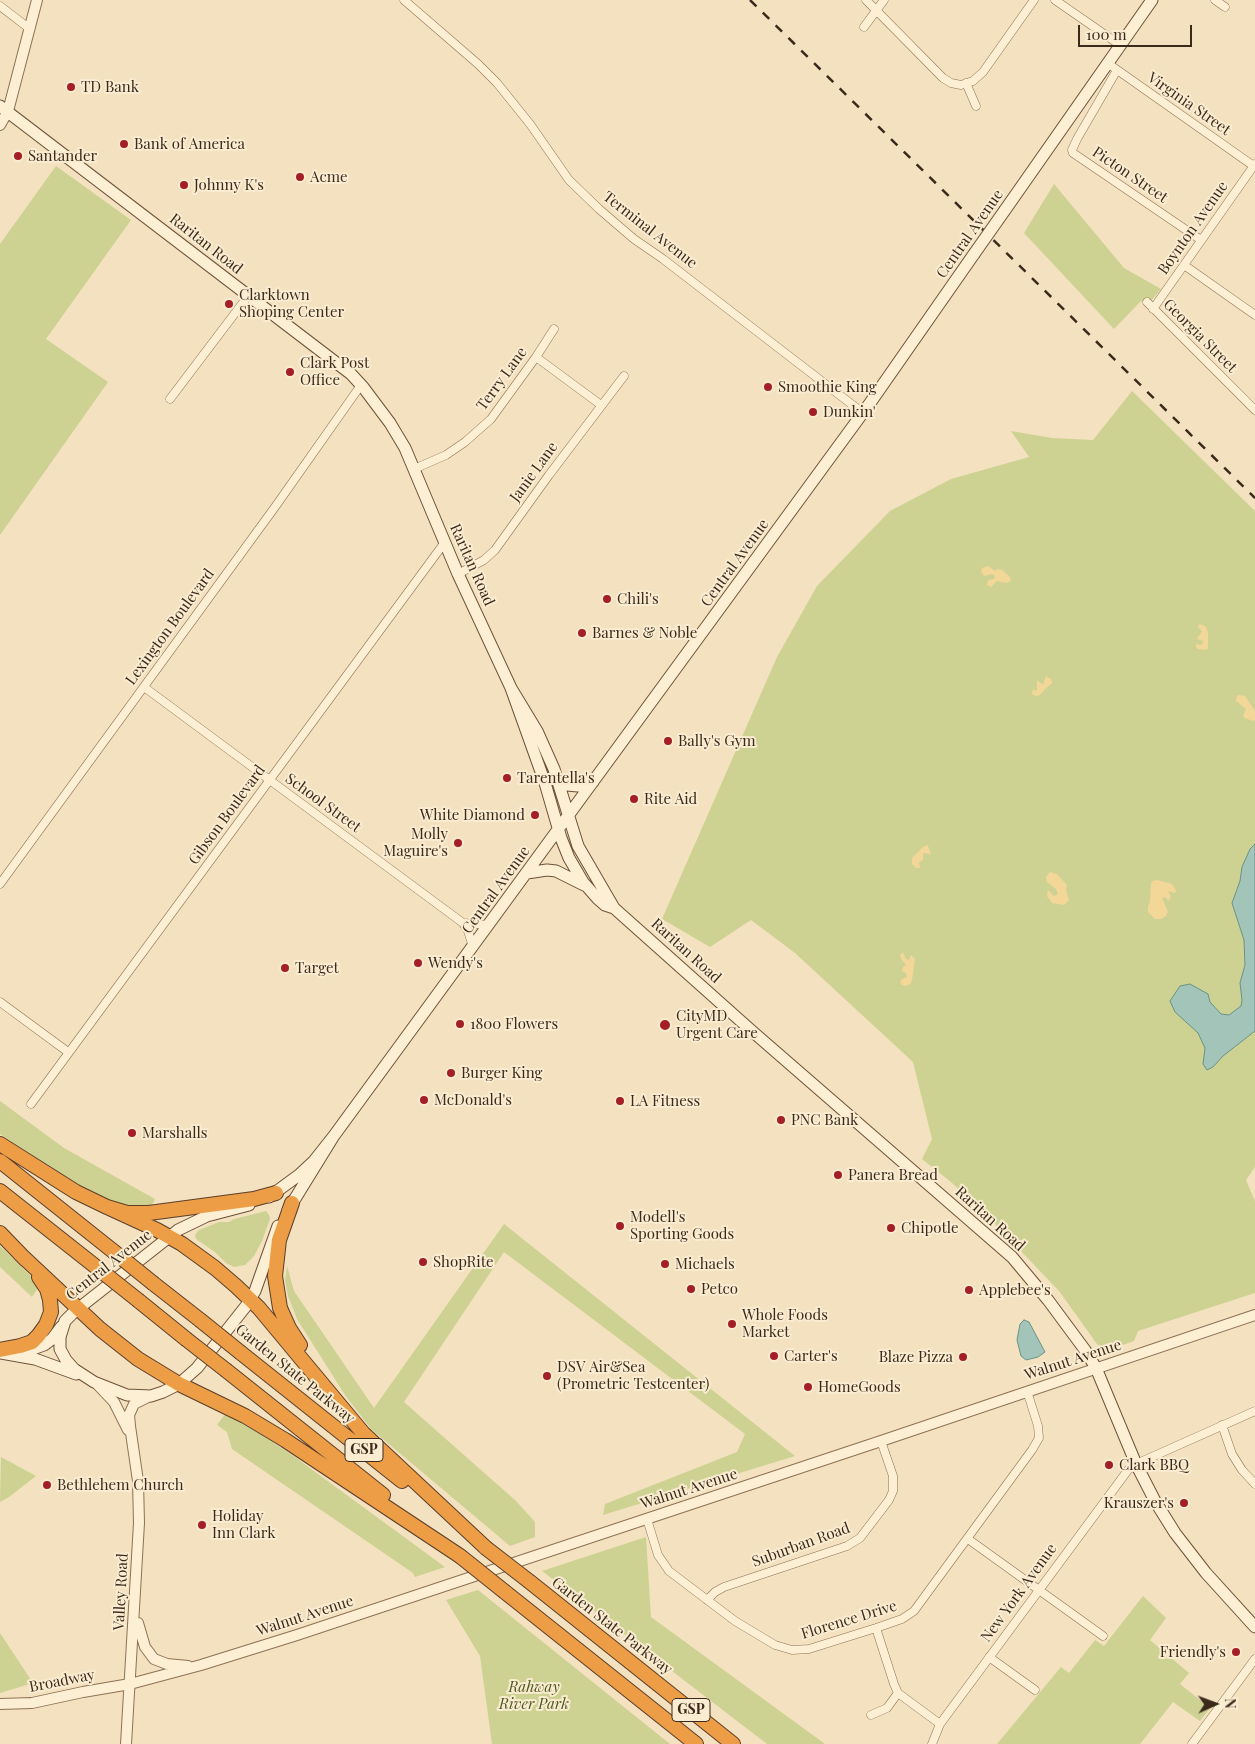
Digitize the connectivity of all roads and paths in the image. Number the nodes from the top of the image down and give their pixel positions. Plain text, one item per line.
1 (37, 0) edge
2 (404, 0) edge
3 (866, 0) edge
4 (884, 0) edge
5 (1034, 0) edge
6 (1055, 0) edge
7 (1152, 0) edge
8 (1216, 0) edge
9 (0, 6) edge
10 (1226, 7) dead end
11 (877, 10) junction
12 (864, 27) dead end
13 (30, 29) junction
14 (1120, 45) junction
15 (1112, 66) junction
16 (966, 83) junction
17 (976, 106) dead end
18 (4, 108) edge
19 (0, 125) edge
20 (1255, 166) edge
21 (1202, 240) junction
22 (1184, 265) junction
23 (248, 296) junction
24 (1147, 302) dead end
25 (1153, 308) junction
26 (1255, 315) edge
27 (554, 329) dead end
28 (536, 357) junction
29 (624, 376) dead end
30 (361, 385) junction
31 (170, 399) dead end
32 (601, 405) junction
33 (1255, 410) edge
34 (863, 414) junction
35 (414, 469) junction
36 (444, 542) junction
37 (458, 574) junction
38 (144, 687) junction
39 (511, 688) junction
40 (269, 780) junction
41 (559, 781) junction
42 (593, 782) junction
43 (569, 815) junction
44 (559, 829) junction
45 (527, 874) junction
46 (0, 884) edge
47 (588, 888) junction
48 (614, 908) junction
49 (463, 923) junction
50 (489, 925) junction
51 (473, 947) junction
52 (0, 1002) edge
53 (68, 1052) junction
54 (31, 1104) dead end
55 (334, 1137) junction
56 (0, 1144) edge
57 (0, 1161) edge
58 (0, 1190) edge
59 (276, 1193) junction
60 (292, 1202) junction
61 (107, 1208) junction
62 (0, 1233) edge
63 (169, 1236) junction
64 (20, 1254) junction
65 (251, 1300) junction
66 (79, 1308) junction
67 (1255, 1315) edge
68 (65, 1321) junction
69 (0, 1352) edge
70 (1096, 1368) junction
71 (311, 1369) junction
72 (94, 1382) junction
73 (179, 1384) junction
74 (1027, 1391) junction
75 (151, 1396) junction
76 (1255, 1411) edge
77 (1222, 1425) junction
78 (881, 1441) junction
79 (132, 1442) junction
80 (1136, 1464) junction
81 (1255, 1484) edge
82 (647, 1519) junction
83 (968, 1539) junction
84 (486, 1548) junction
85 (460, 1556) junction
86 (1038, 1590) junction
87 (707, 1600) junction
88 (135, 1607) junction
89 (1255, 1626) edge
90 (876, 1628) junction
91 (1102, 1636) dead end
92 (990, 1657) junction
93 (1255, 1659) edge
94 (202, 1664) junction
95 (130, 1684) junction
96 (1035, 1690) dead end
97 (898, 1693) junction
98 (0, 1704) edge
99 (871, 1715) dead end
100 (940, 1724) junction
101 (126, 1744) edge
102 (696, 1744) edge
103 (733, 1744) edge
104 (932, 1744) edge
105 (1192, 1744) edge

1 - 13 street
2 - 34 street, Terminal Avenue
3 - 11 street
4 - 11 street
5 - 16 street
6 - 14 street
7 - 14 main road, Central Avenue
8 - 10 street
9 - 13 street
11 - 12 street
11 - 16 street
13 - 18 street
14 - 15 main road, Central Avenue
15 - 20 street, Virginia Street
15 - 21 street, Picton Street
15 - 34 main road, Central Avenue, bridge
16 - 17 street
18 - 19 street
18 - 23 main road, Raritan Road
20 - 21 street, Boynton Avenue
21 - 22 street, Boynton Avenue
22 - 25 street, Boynton Avenue
22 - 26 street
23 - 30 main road, Raritan Road
23 - 31 street
24 - 25 street, Georgia Street
25 - 33 street, Georgia Street
27 - 28 street, Terry Lane
28 - 32 street
28 - 35 street, Terry Lane
29 - 32 street, Janie Lane
30 - 35 main road, Raritan Road
30 - 38 street, Lexington Boulevard
32 - 37 street, Janie Lane
34 - 42 main road, Central Avenue
35 - 36 main road, Raritan Road
36 - 37 main road, Raritan Road
36 - 40 street, Gibson Boulevard
37 - 39 main road, Raritan Road
38 - 40 street, School Street
38 - 46 street, Lexington Boulevard
39 - 41 main road, Raritan Road
39 - 44 main road, Raritan Road
40 - 49 street, School Street
40 - 53 street, Gibson Boulevard
41 - 42 main road
41 - 43 main road, Raritan Road
42 - 43 main road, Central Avenue
43 - 44 main road, Central Avenue
43 - 48 main road, Raritan Road
44 - 45 main road, Central Avenue
44 - 47 main road, Raritan Road
45 - 47 main road
45 - 50 main road, Central Avenue
47 - 48 main road, Raritan Road
48 - 70 main road, Raritan Road
49 - 50 street
49 - 51 street
50 - 51 main road, Central Avenue
51 - 55 main road, Central Avenue
52 - 53 street
53 - 54 street, Gibson Boulevard
55 - 59 main road, Central Avenue
55 - 60 main road, Central Avenue
56 - 61 highway
57 - 84 highway, Garden State Parkway / GSP, bridge
58 - 85 highway, GSP, bridge
59 - 61 highway
59 - 63 main road, Central Avenue
60 - 65 main road, Central Avenue
60 - 71 highway
61 - 63 highway
62 - 64 highway
63 - 65 highway
63 - 66 main road, Central Avenue
64 - 66 highway
64 - 69 highway
65 - 71 highway
65 - 73 main road, Central Avenue
66 - 68 main road, Central Avenue
66 - 73 highway
67 - 70 street, Walnut Avenue
68 - 69 main road
68 - 72 main road, Central Avenue
69 - 72 main road
70 - 74 street, Walnut Avenue
70 - 80 main road, Raritan Road
71 - 84 highway
72 - 75 main road, Central Avenue
72 - 79 street, Valley Road
73 - 75 main road, Central Avenue
73 - 85 highway
74 - 78 street, Walnut Avenue
74 - 83 street, Florence Drive
75 - 79 street, Valley Road
76 - 77 street
77 - 80 street
77 - 81 street
78 - 82 street, Walnut Avenue
78 - 87 street, Suburban Road
79 - 88 street, Valley Road
80 - 86 street, New York Avenue
80 - 89 main road, Raritan Road
82 - 87 street, Florence Drive
82 - 94 street, Walnut Avenue
83 - 86 street
83 - 90 street, Florence Drive
84 - 103 highway, Garden State Parkway / GSP, bridge
85 - 102 highway, GSP, bridge
86 - 91 street
86 - 92 street, New York Avenue
87 - 90 street, Florence Drive
88 - 94 street
88 - 95 street, Valley Road
90 - 97 street
92 - 96 street
92 - 100 street, New York Avenue
93 - 105 street
94 - 95 street, Walnut Avenue
95 - 98 street, Broadway
95 - 101 street, Valley Road
97 - 99 street
97 - 100 street
100 - 104 street, New York Avenue

